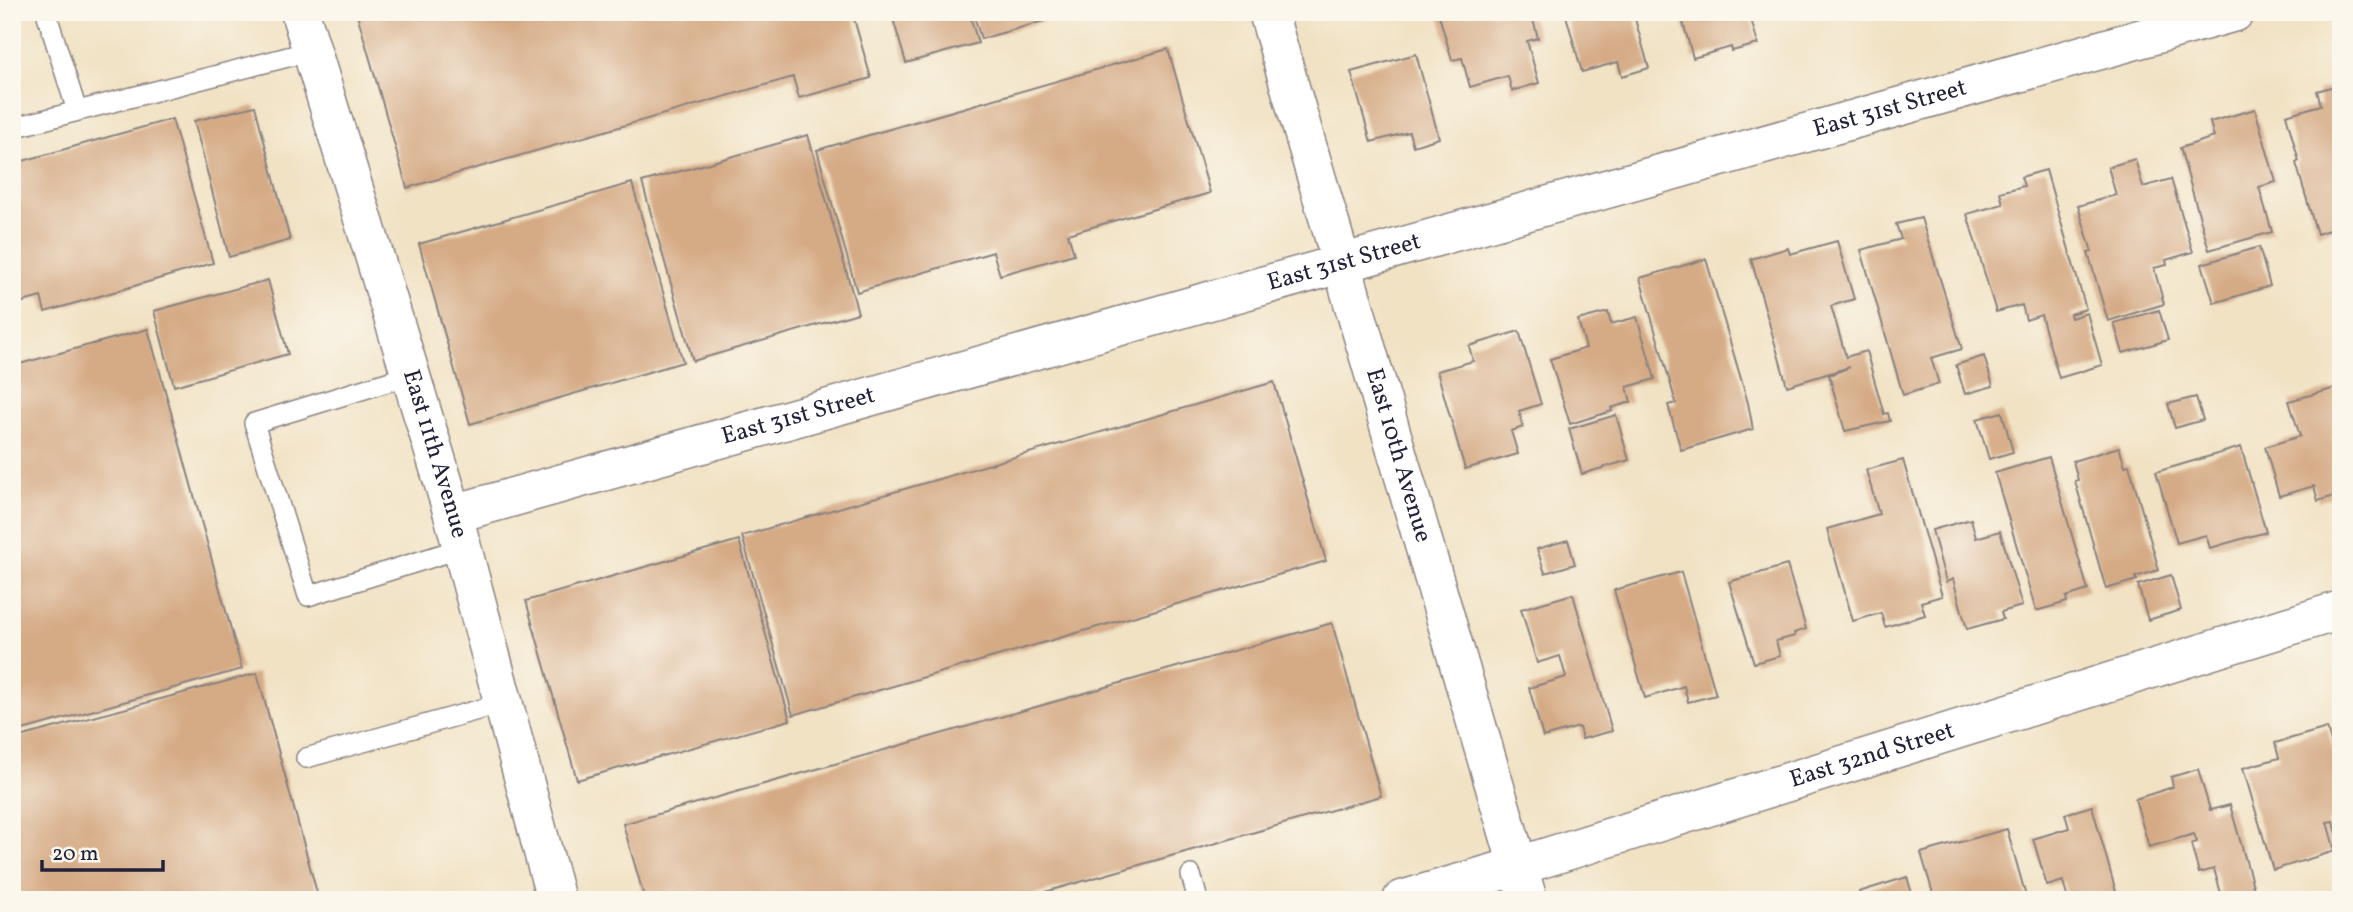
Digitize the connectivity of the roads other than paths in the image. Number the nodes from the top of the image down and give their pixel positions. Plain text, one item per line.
1 (46, 12) edge
2 (300, 12) edge
3 (1268, 12) edge
4 (2235, 12) edge
5 (312, 51) junction
6 (77, 111) junction
7 (12, 128) edge
8 (1343, 263) junction
9 (410, 375) junction
10 (458, 531) junction
11 (2341, 610) edge
12 (503, 703) junction
13 (306, 758) dead end
14 (1191, 874) dead end
15 (1523, 883) edge
16 (556, 900) edge
17 (1198, 900) edge
18 (1402, 900) edge

1 - 6 lane
2 - 5 street, East 11th Avenue
3 - 8 street, East 10th Avenue
4 - 8 street, East 31st Street
5 - 6 lane
5 - 9 street, East 11th Avenue
6 - 7 lane
8 - 10 street, East 31st Street
8 - 15 street, East 10th Avenue
9 - 10 street, East 11th Avenue
9 - 10 lane
10 - 12 street, East 11th Avenue
11 - 15 street, East 32nd Street
12 - 13 lane
12 - 16 street, East 11th Avenue
14 - 17 lane
15 - 18 street, East 32nd Street

